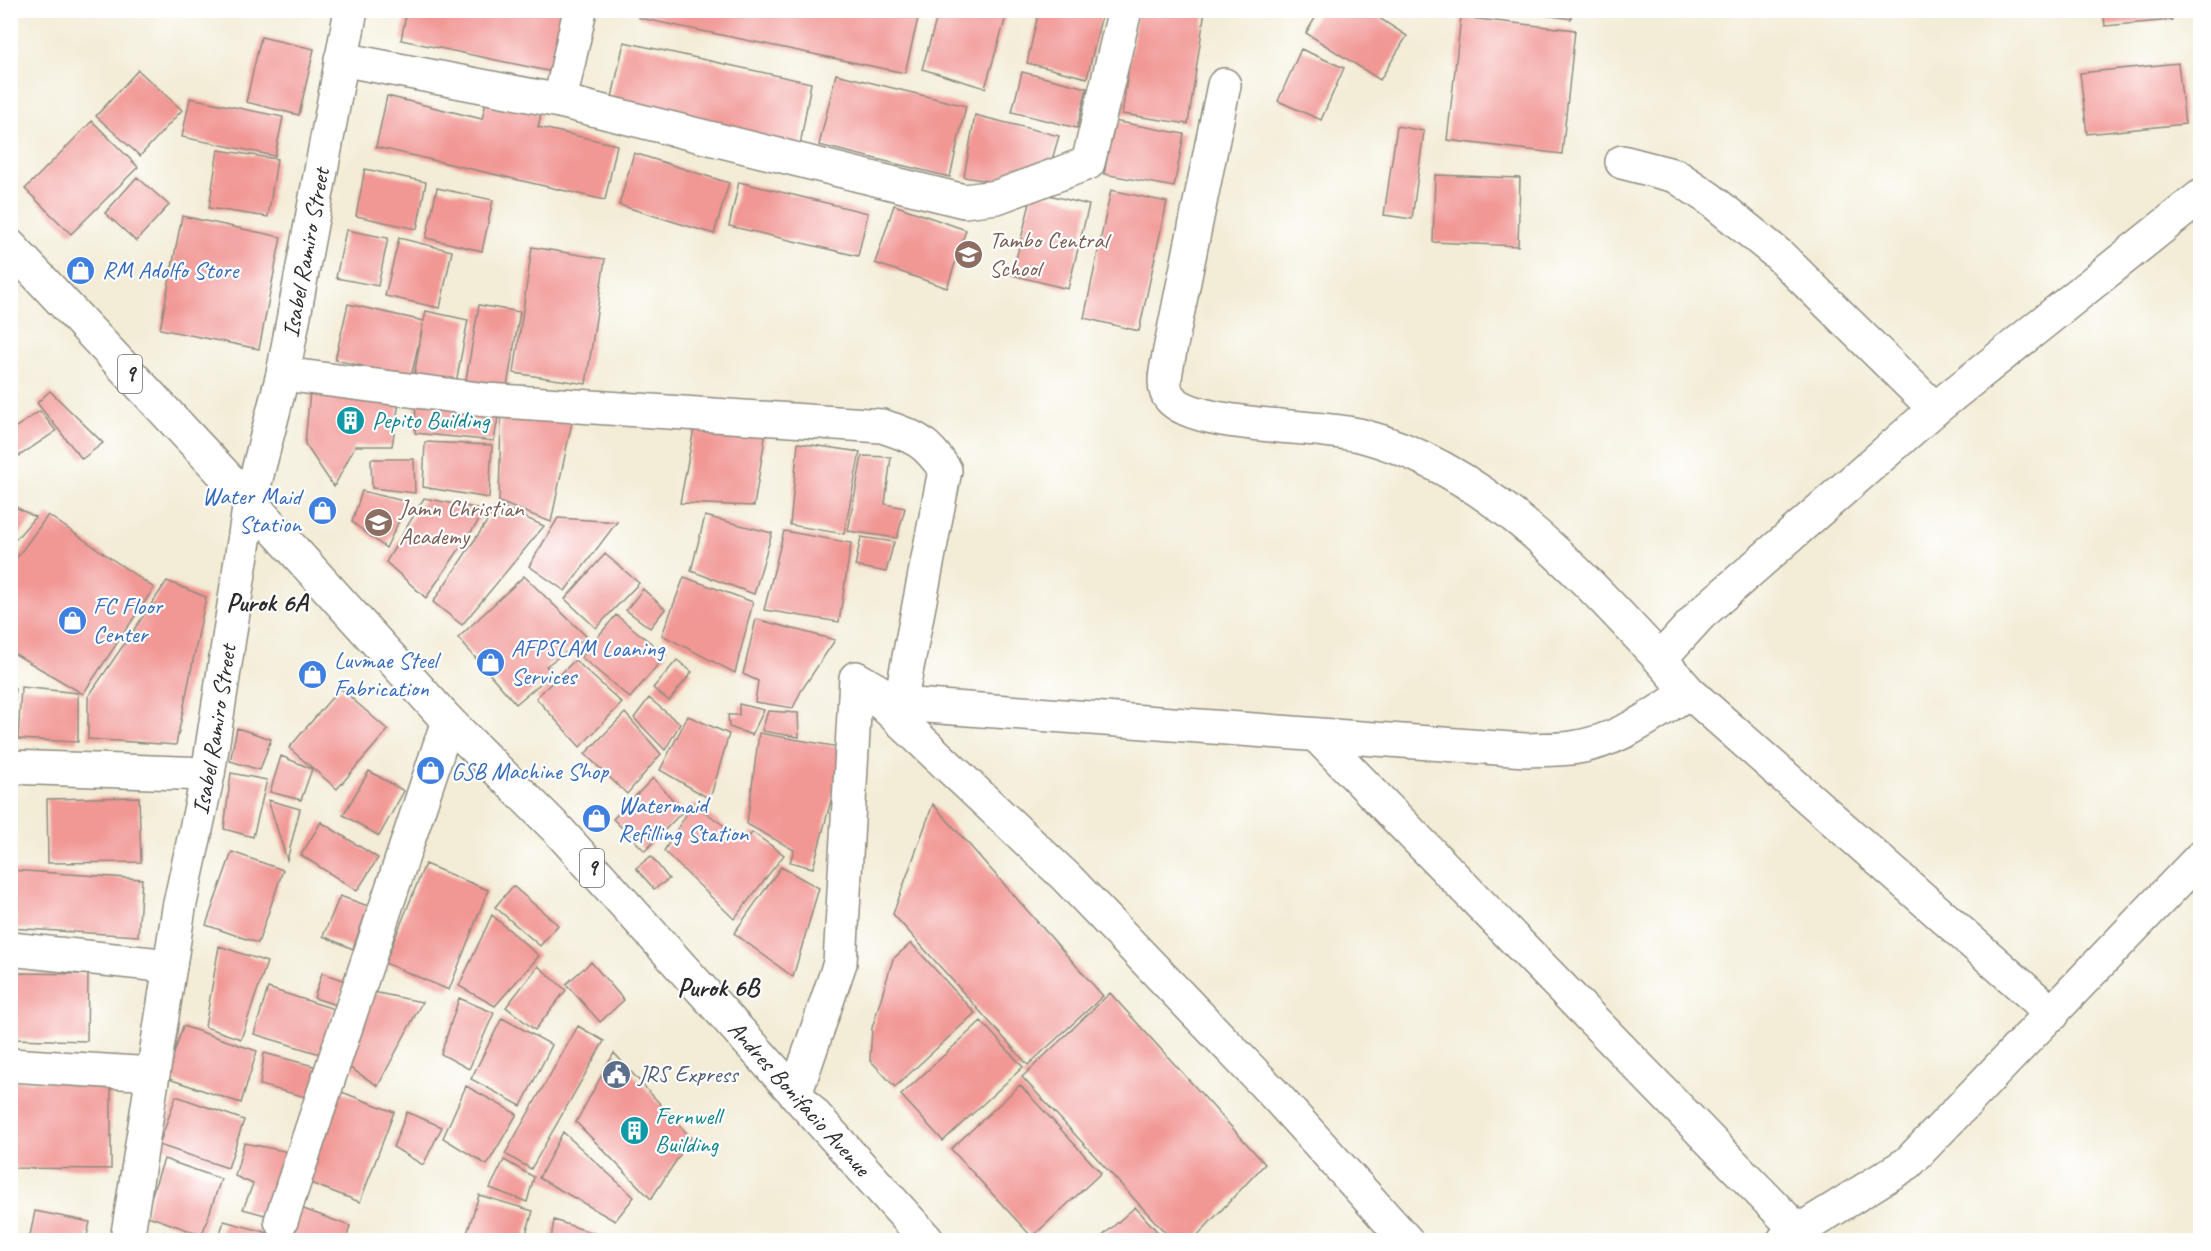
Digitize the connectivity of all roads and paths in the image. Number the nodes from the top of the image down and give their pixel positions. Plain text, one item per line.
1 (351, 10) edge
2 (580, 10) edge
3 (1125, 10) edge
4 (341, 59) junction
5 (1224, 86) dead end
6 (560, 101) junction
7 (1622, 162) dead end
8 (2200, 197) edge
9 (10, 246) edge
10 (283, 374) junction
11 (1935, 409) junction
12 (250, 502) junction
13 (1660, 659) junction
14 (856, 678) junction
15 (1689, 692) junction
16 (900, 704) junction
17 (448, 721) junction
18 (1317, 736) junction
19 (10, 767) edge
20 (208, 774) junction
21 (2200, 858) edge
22 (10, 949) edge
23 (170, 966) junction
24 (2053, 1014) junction
25 (10, 1065) edge
26 (153, 1074) junction
27 (796, 1092) junction
28 (281, 1221) dead end
29 (1790, 1235) edge
30 (127, 1240) edge
31 (927, 1240) edge
32 (1406, 1240) edge

1 - 4 main road, Isabel Ramiro Street
2 - 6 main road
3 - 6 main road
4 - 6 main road
4 - 10 main road, Isabel Ramiro Street
5 - 13 main road
7 - 11 main road
8 - 11 main road
9 - 12 main road, Andres Bonifacio Avenue / 9
10 - 12 main road, Isabel Ramiro Street
10 - 16 main road
11 - 13 main road
12 - 17 main road, Andres Bonifacio Avenue / 9
12 - 20 main road, Isabel Ramiro Street
13 - 15 main road
14 - 16 main road
14 - 27 main road
14 - 32 main road
15 - 18 main road
15 - 24 main road
16 - 18 main road
17 - 27 main road, Andres Bonifacio Avenue / 9
17 - 28 main road
18 - 29 main road
19 - 20 main road
20 - 23 main road, Isabel Ramiro Street
21 - 24 main road
22 - 23 main road
23 - 26 main road, Isabel Ramiro Street
24 - 29 main road
25 - 26 main road
26 - 30 main road, Isabel Ramiro Street
27 - 31 main road, Andres Bonifacio Avenue / 9

